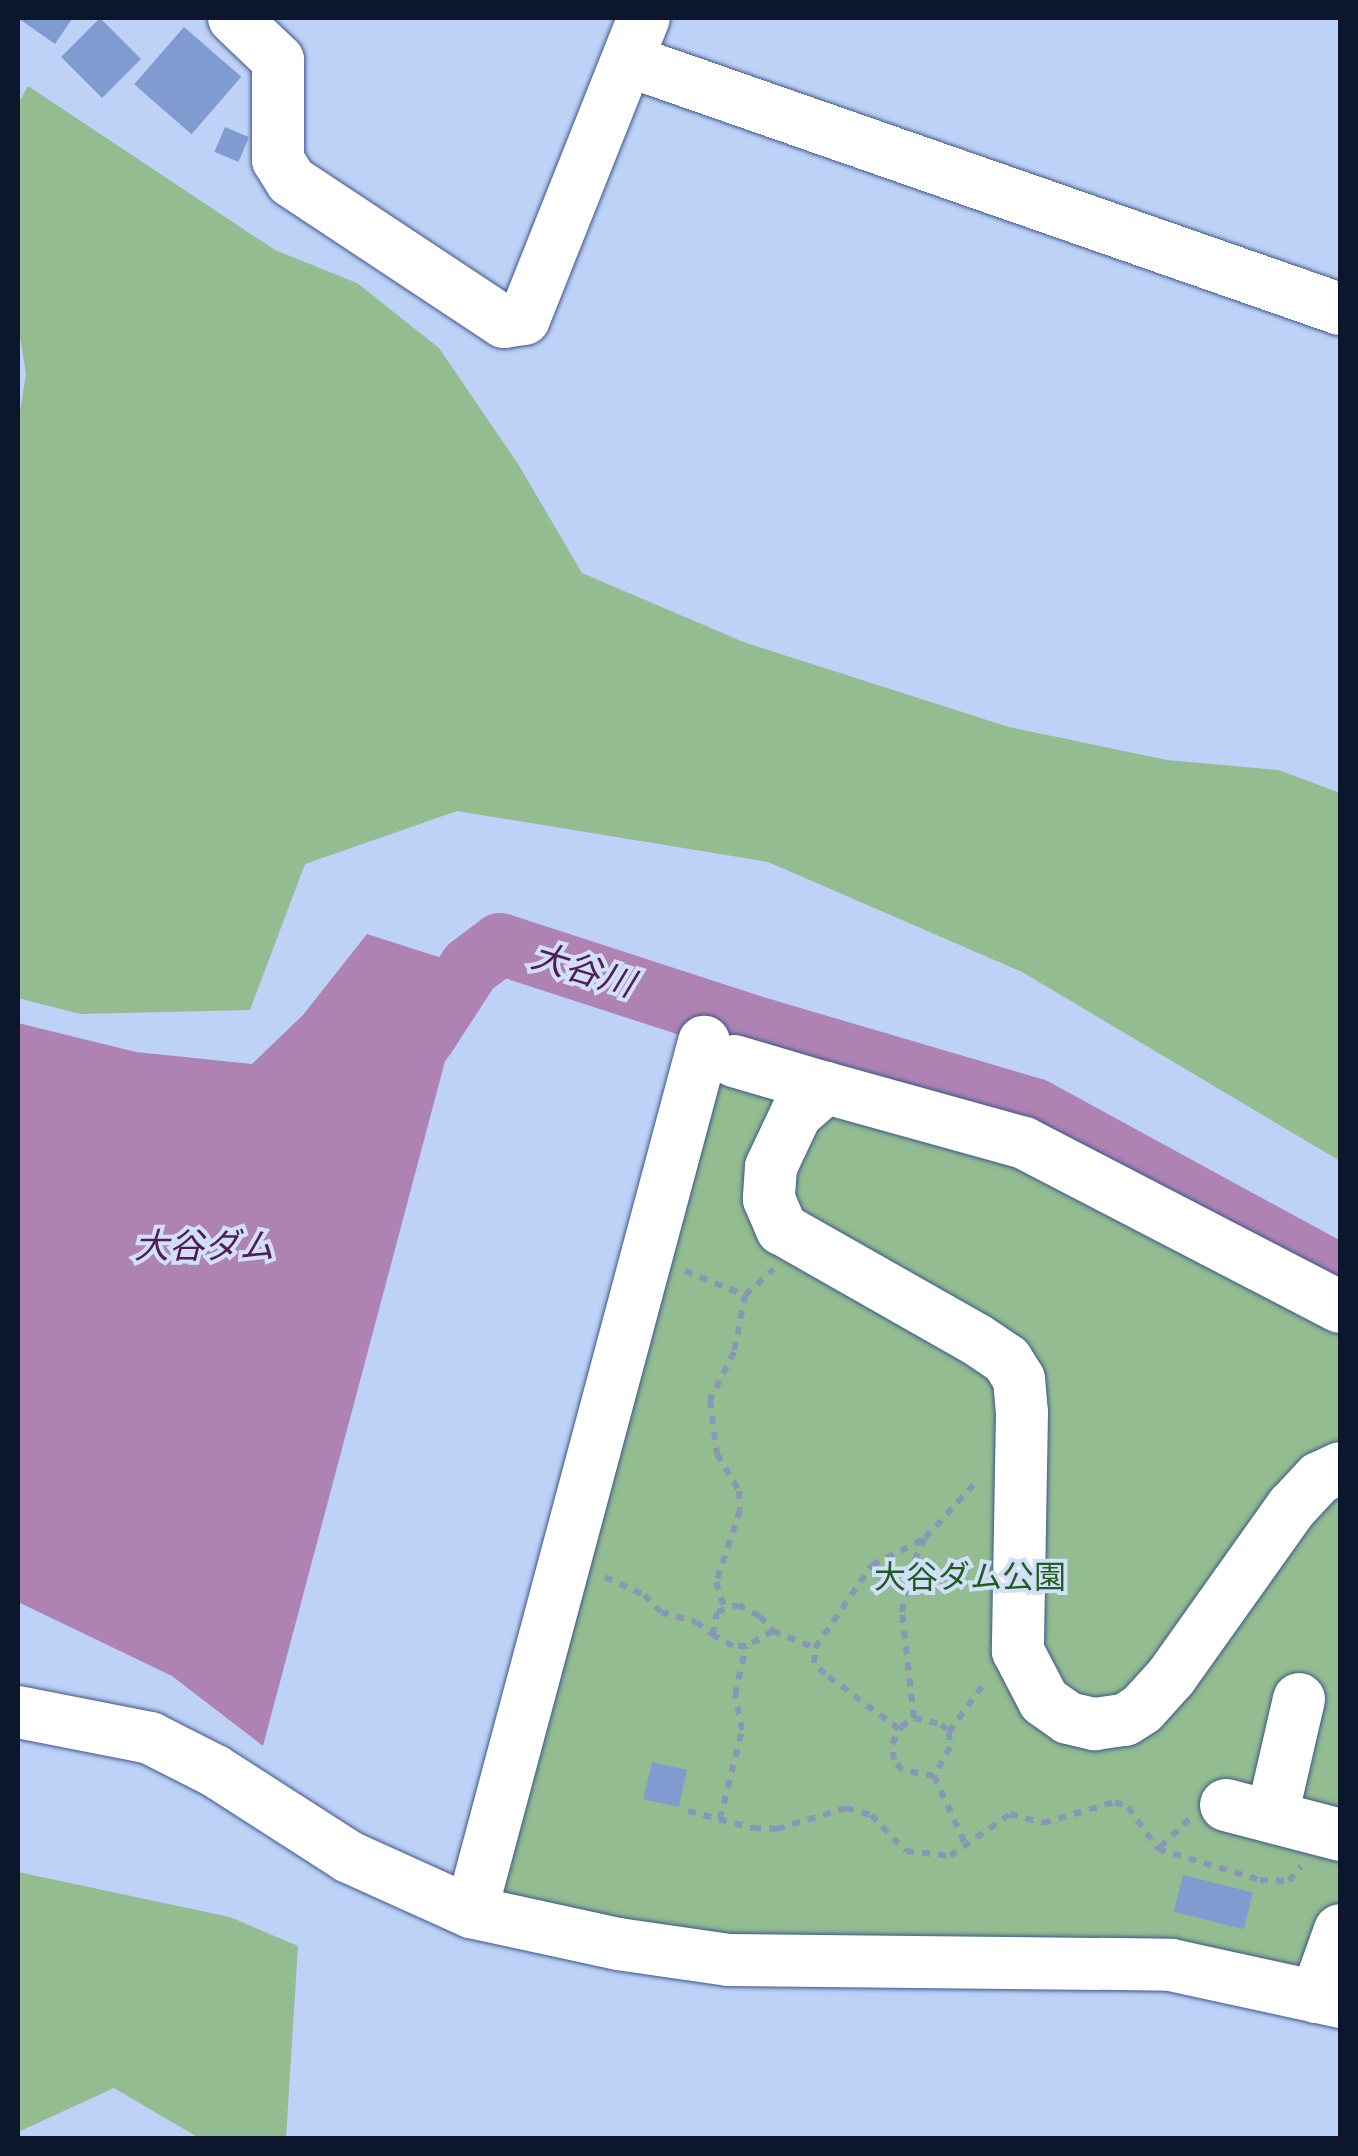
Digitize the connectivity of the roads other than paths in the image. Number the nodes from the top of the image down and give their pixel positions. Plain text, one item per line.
1 (234, 18) edge
2 (636, 39) edge
3 (1340, 309) edge
4 (826, 1088) junction
5 (1340, 1307) edge
6 (1340, 1468) edge
7 (1300, 1699) dead end
8 (18, 1712) edge
9 (1340, 1835) edge
10 (471, 1912) junction
11 (1340, 1930) edge
12 (1328, 2000) edge

1 - 2 street
2 - 3 street
4 - 5 street
4 - 6 street
4 - 10 street
7 - 9 street
8 - 10 street
10 - 12 street
11 - 12 street

